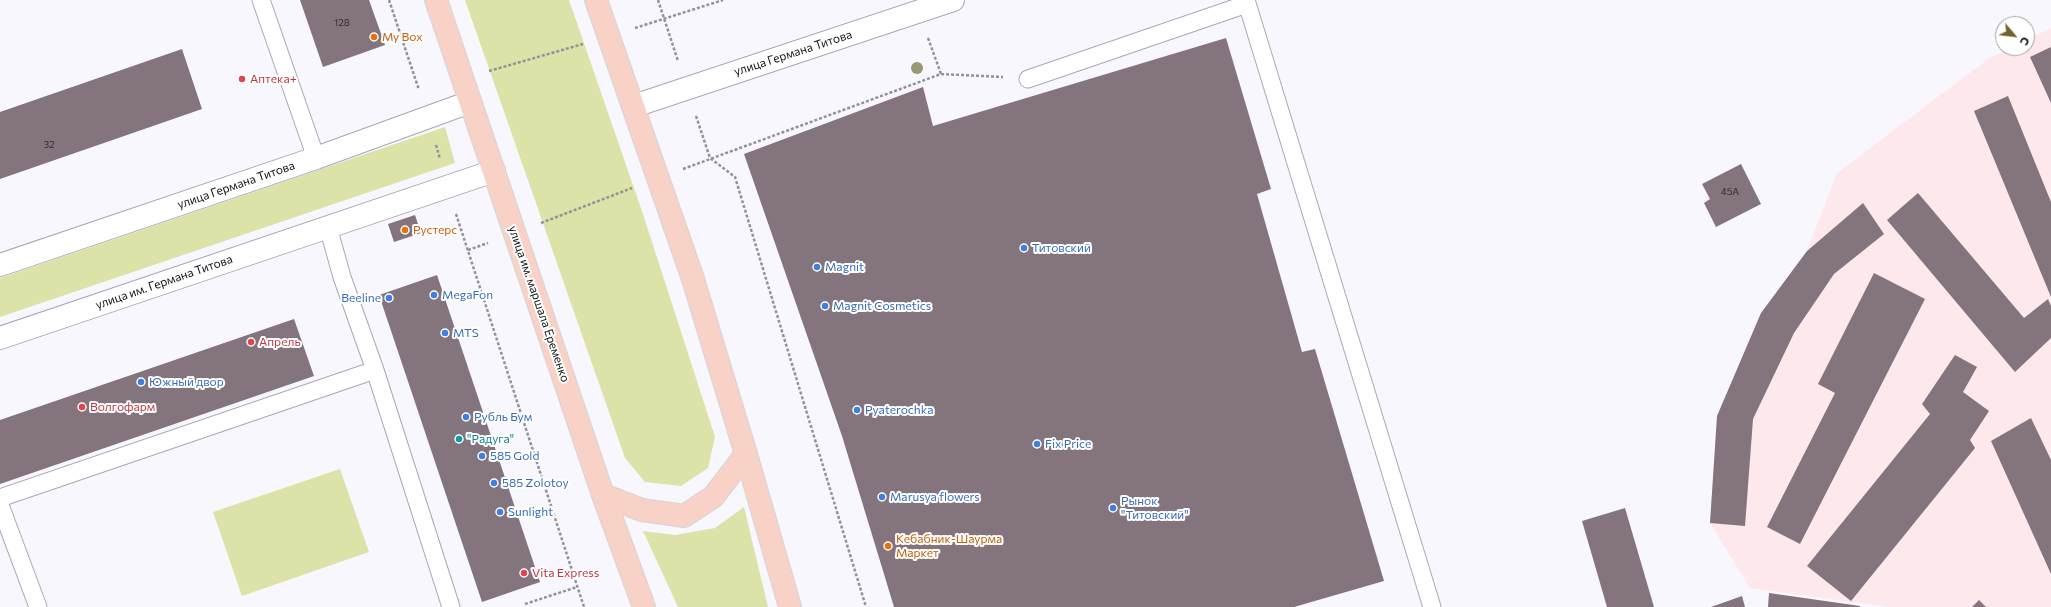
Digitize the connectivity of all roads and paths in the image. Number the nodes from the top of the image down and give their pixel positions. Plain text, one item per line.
1 (261, 0) edge
2 (389, 0) edge
3 (436, 0) edge
4 (596, 0) edge
5 (658, 0) edge
6 (723, 0) edge
7 (943, 2) edge
8 (1246, 2) edge
9 (665, 20) junction
10 (609, 36) junction
11 (463, 79) junction
12 (1028, 79) joint
13 (688, 88) junction
14 (470, 102) junction
15 (634, 106) junction
16 (428, 117) junction
17 (316, 158) junction
18 (710, 158) junction
19 (494, 171) junction
20 (659, 179) junction
21 (448, 186) junction
22 (328, 227) junction
23 (514, 234) junction
24 (468, 250) junction
25 (0, 265) edge
26 (0, 338) edge
27 (375, 370) junction
28 (746, 454) junction
29 (603, 495) junction
30 (0, 498) edge
31 (0, 505) edge
32 (577, 587) junction
33 (525, 604) dead end
34 (38, 607) edge
35 (451, 607) edge
36 (584, 607) edge
37 (644, 607) edge
38 (790, 607) edge
39 (866, 607) edge
40 (1432, 607) edge

1 - 17 lane
2 - 16 path
3 - 11 highway, улица им. маршала Еременко
4 - 10 highway
5 - 9 path
6 - 9 path
7 - 13 street, улица Германа Титова
8 - 12 lane
8 - 40 lane
9 - 10 path
9 - 13 path
10 - 11 path
10 - 15 highway
11 - 14 highway, улица им. маршала Еременко
12 - 18 path
13 - 15 street, улица Германа Титова
13 - 18 path
14 - 16 street, улица Германа Титова
14 - 19 highway, улица им. маршала Еременко
15 - 20 highway
16 - 17 street, улица Германа Титова
16 - 21 path
17 - 25 street, улица Германа Титова
18 - 20 path
18 - 39 path
19 - 21 street
19 - 23 highway, улица им. маршала Еременко
20 - 23 path
20 - 28 highway
21 - 22 street
21 - 24 path
22 - 26 street, улица им. Германа Титова
22 - 27 lane
23 - 24 path
23 - 29 highway, улица им. маршала Еременко
24 - 32 path
27 - 30 lane
27 - 35 lane
28 - 29 highway
28 - 38 highway
29 - 37 highway, улица им. маршала Еременко
31 - 34 lane
32 - 33 path
32 - 36 path

